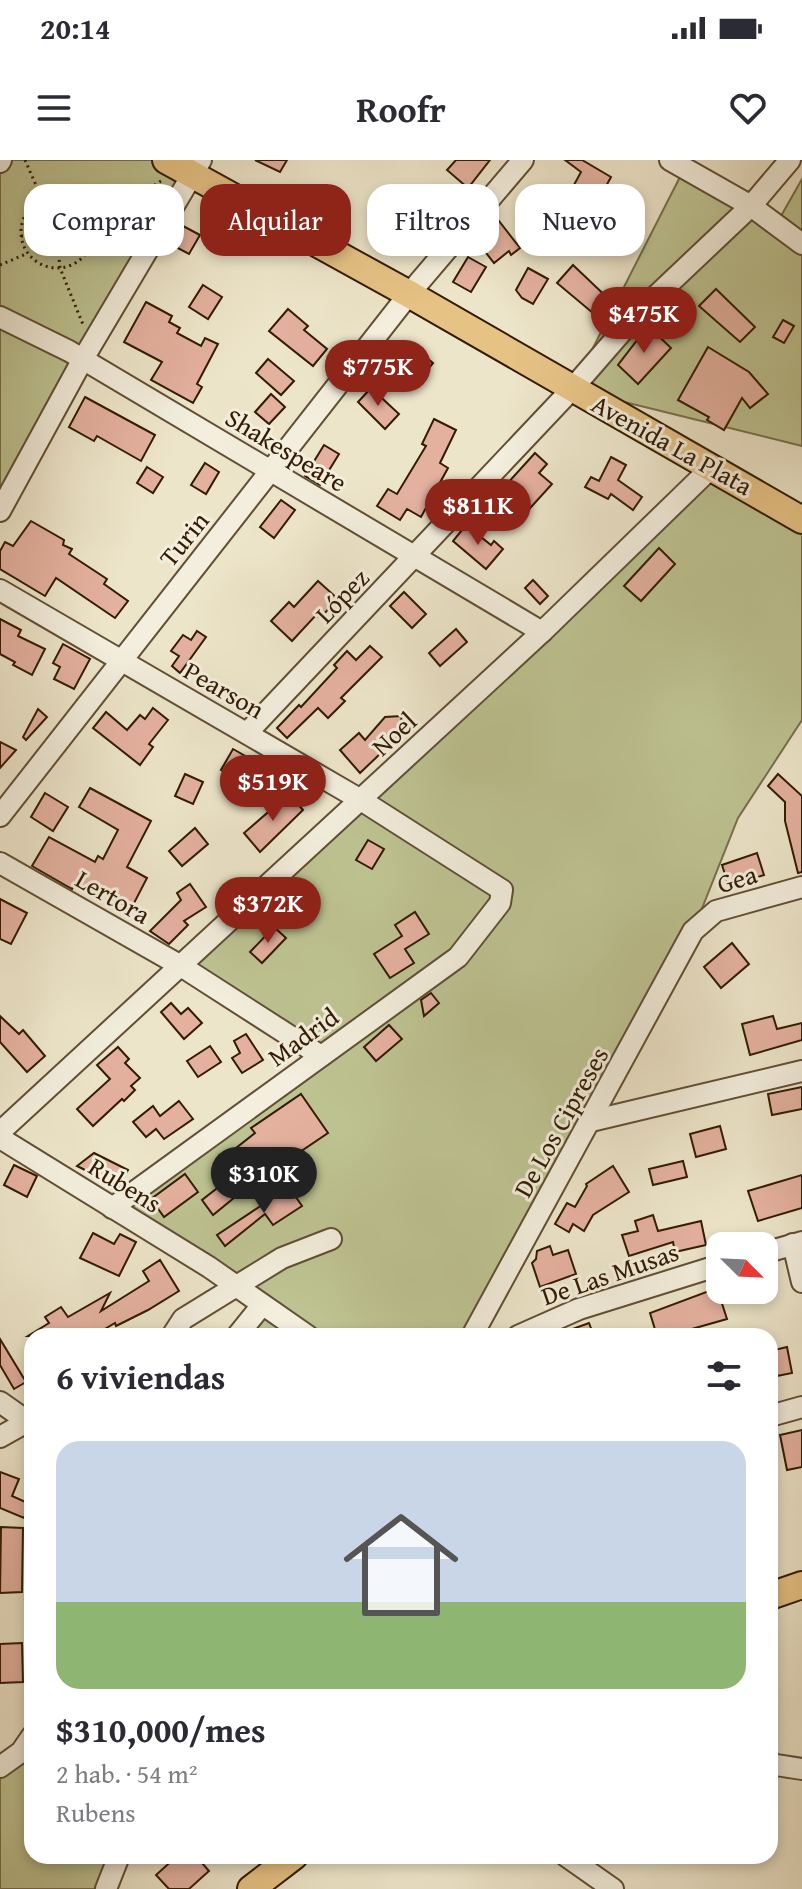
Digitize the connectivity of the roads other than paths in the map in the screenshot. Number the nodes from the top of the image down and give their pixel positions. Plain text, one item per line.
1 (523, 160) edge
2 (670, 160) edge
3 (790, 160) edge
4 (185, 166) edge
5 (751, 206) junction
6 (802, 244) edge
7 (409, 294) junction
8 (0, 317) edge
9 (87, 352) junction
10 (572, 389) junction
11 (712, 467) junction
12 (272, 472) junction
13 (0, 511) edge
14 (802, 520) edge
15 (415, 557) junction
16 (0, 590) edge
17 (542, 632) junction
18 (121, 660) junction
19 (247, 733) junction
20 (361, 800) junction
21 (0, 816) edge
22 (0, 863) edge
23 (802, 887) edge
24 (502, 890) joint
25 (693, 931) joint
26 (181, 966) junction
27 (321, 1056) junction
28 (802, 1071) edge
29 (591, 1121) junction
30 (0, 1132) edge
31 (0, 1138) edge
32 (112, 1208) junction
33 (331, 1239) dead end
34 (798, 1243) edge
35 (778, 1249) edge
36 (706, 1269) edge
37 (802, 1282) edge
38 (236, 1287) junction
39 (262, 1305) junction
40 (177, 1328) edge
41 (243, 1328) edge
42 (296, 1328) edge
43 (476, 1328) edge
44 (536, 1328) edge
45 (0, 1402) edge
46 (802, 1407) edge
47 (778, 1414) edge
48 (24, 1419) edge
49 (24, 1426) edge
50 (0, 1437) edge
51 (802, 1585) edge
52 (778, 1593) edge
53 (24, 1748) edge
54 (778, 1765) edge
55 (0, 1767) edge
56 (802, 1769) edge
57 (116, 1864) edge
58 (284, 1864) edge
59 (577, 1864) edge
60 (106, 1889) edge
61 (251, 1889) edge
62 (613, 1889) edge

1 - 7 street, Turin
2 - 5 street
3 - 5 street, López
4 - 7 main road, Avenida La Plata
4 - 9 street
5 - 6 street
5 - 10 street, López
7 - 10 main road, Avenida La Plata
7 - 12 street, Turin
8 - 9 street, Shakespeare
9 - 12 street, Shakespeare
9 - 13 street
10 - 11 main road, Avenida La Plata
10 - 15 street, López
11 - 14 main road, Avenida La Plata
11 - 17 street, Noel
12 - 15 street, Shakespeare
12 - 18 street, Turin
15 - 17 street, Shakespeare
15 - 19 street, López
16 - 18 street, Pearson
17 - 20 street, Noel
18 - 19 street, Pearson
18 - 21 street, Turin
19 - 20 street, Pearson
20 - 24 street, Pearson
20 - 26 street, Noel
22 - 26 street, Lertora
23 - 25 street, Gea
24 - 27 street, Madrid
25 - 29 street, De Los Cipreses
26 - 27 street, Lertora
26 - 30 street, Noel
27 - 32 street, Madrid
28 - 29 street
29 - 43 street, De Los Cipreses
31 - 32 street, Rubens
32 - 38 street, Rubens
33 - 38 street
34 - 35 street
34 - 37 street
36 - 44 street, De Las Musas
38 - 39 street, Rubens
38 - 40 street
39 - 41 street
39 - 42 street, Rubens
45 - 48 street
46 - 47 street
49 - 50 street
51 - 52 main road
53 - 55 street
54 - 56 street
57 - 60 street
58 - 61 main road
59 - 62 street

